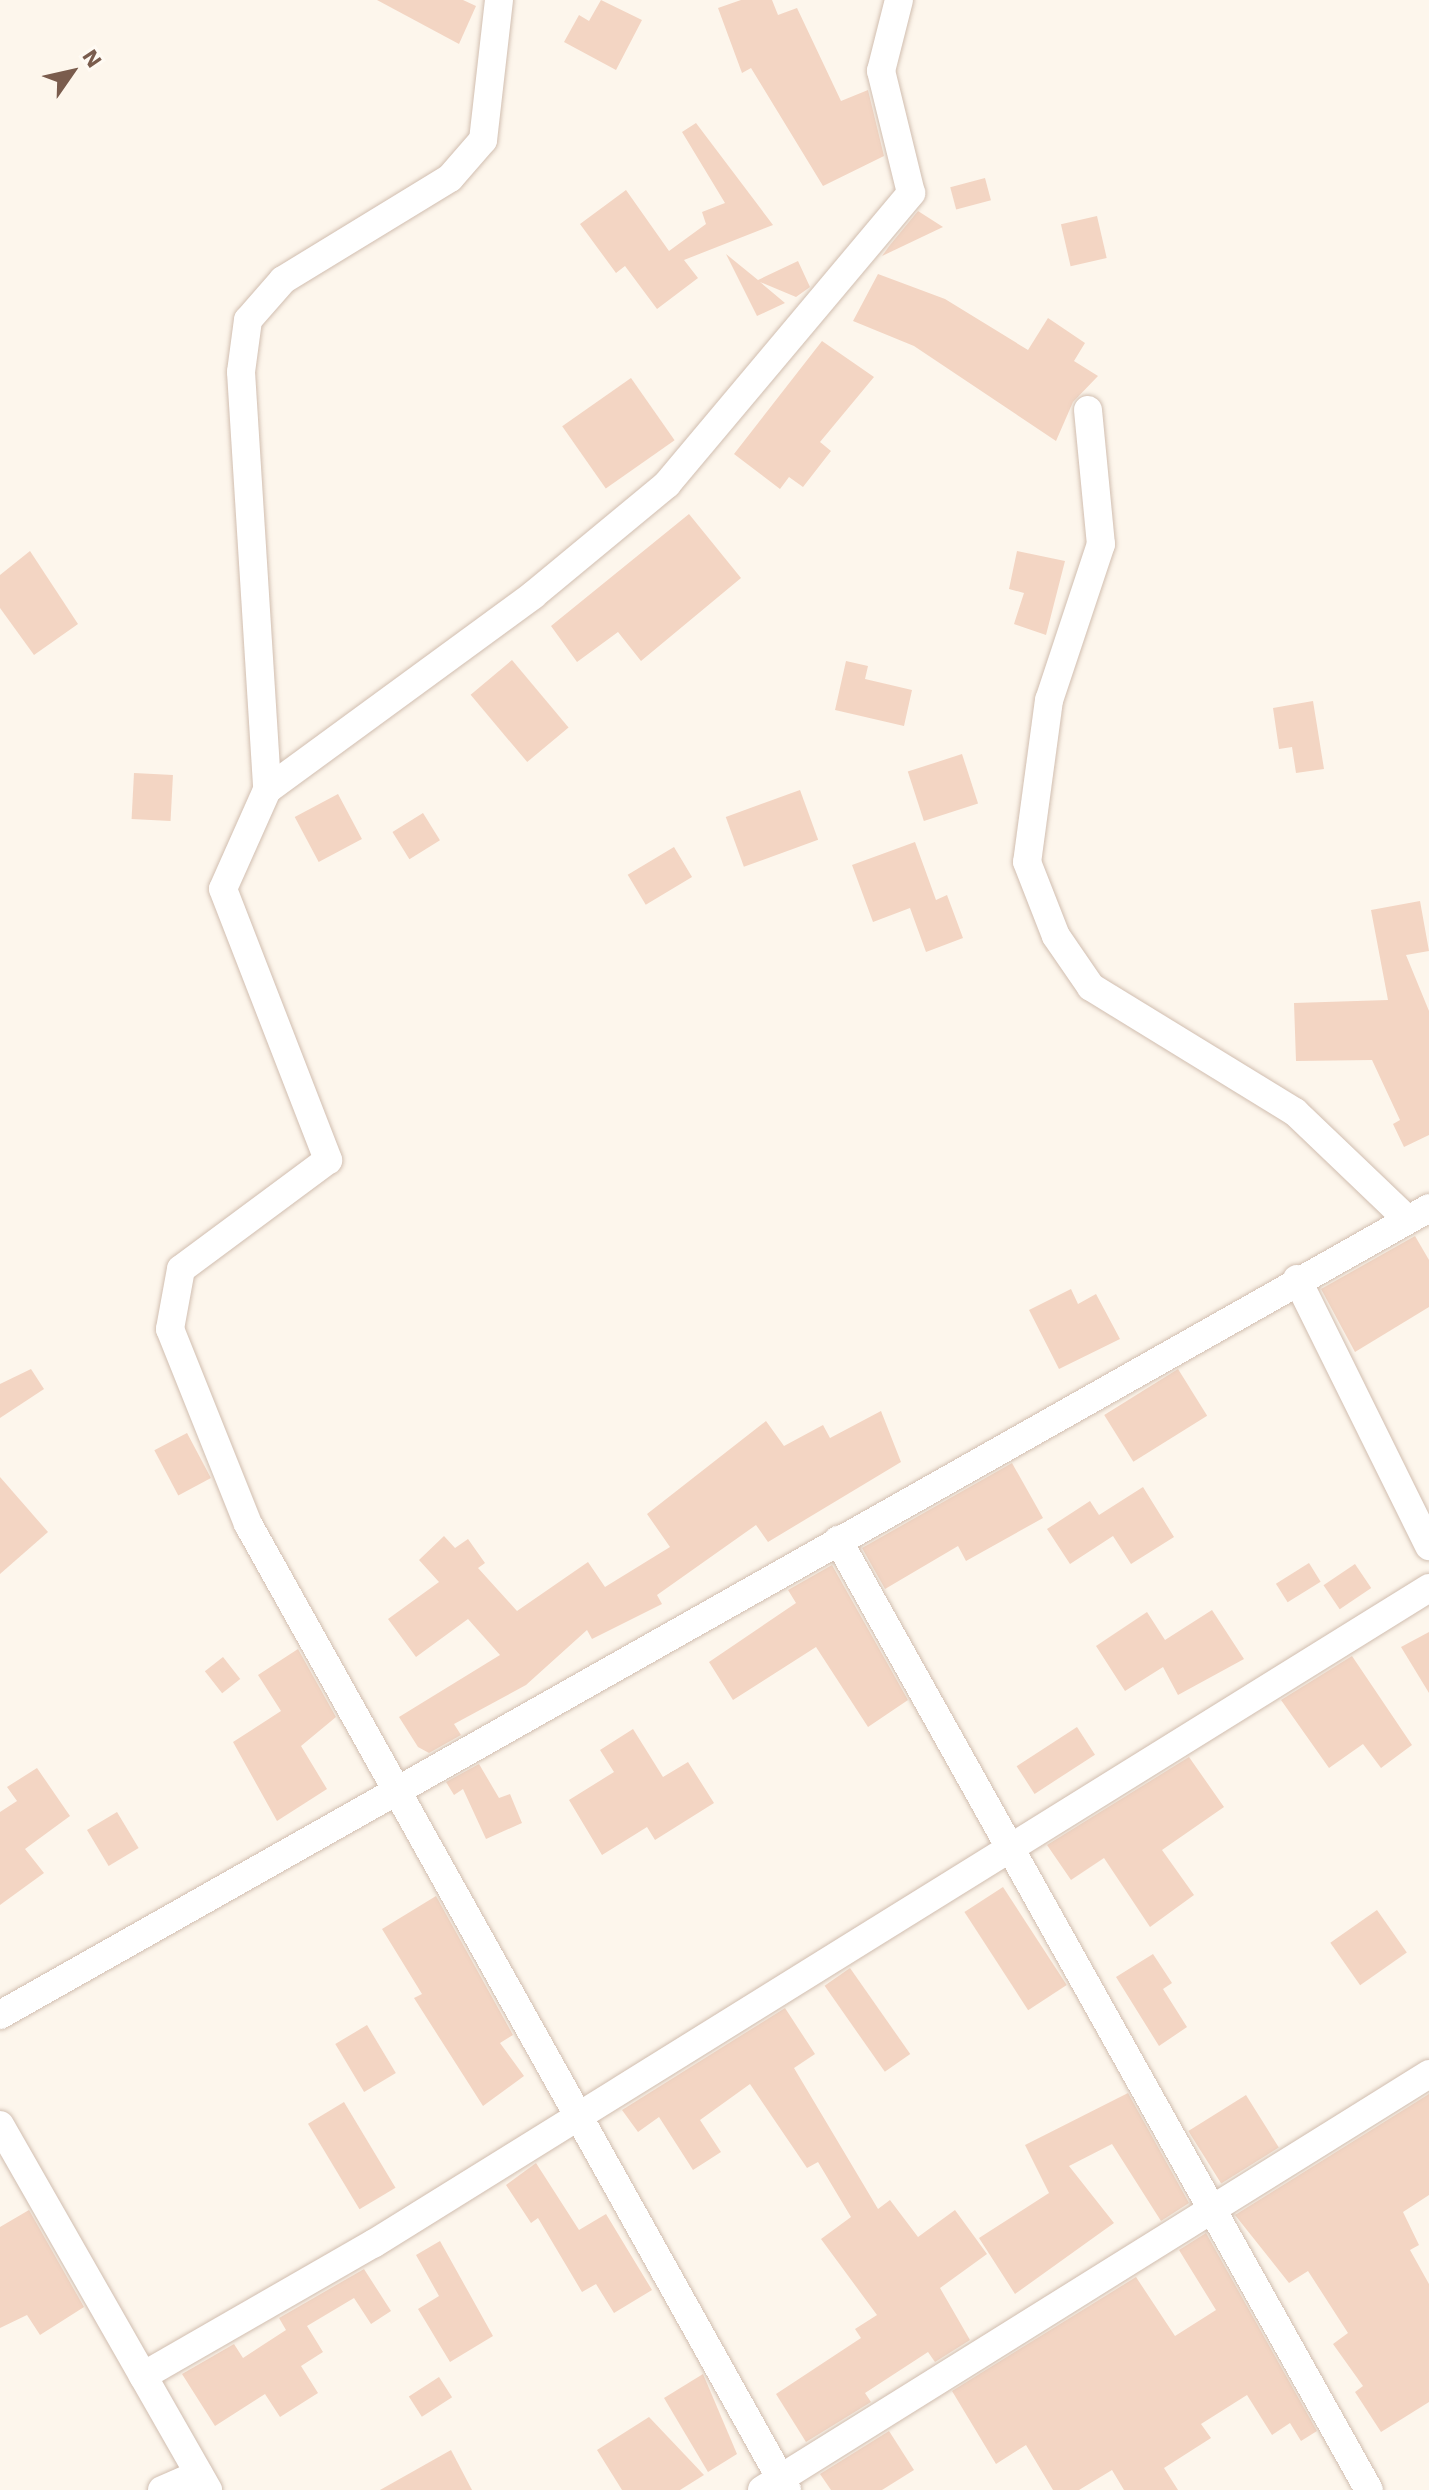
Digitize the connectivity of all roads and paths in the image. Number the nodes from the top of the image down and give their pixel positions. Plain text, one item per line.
1 (499, 0) edge
2 (899, 0) edge
3 (1088, 410) dead end
4 (267, 790) junction
5 (1418, 1214) edge
6 (1297, 1279) junction
7 (838, 1540) junction
8 (1429, 1546) edge
9 (1429, 1588) edge
10 (397, 1790) junction
11 (1010, 1848) junction
12 (0, 2015) edge
13 (1429, 2074) edge
14 (579, 2116) junction
15 (0, 2125) edge
16 (1212, 2209) junction
17 (143, 2376) junction
18 (203, 2482) edge
19 (776, 2486) edge
20 (162, 2490) edge
21 (1369, 2490) edge

1 - 4 street
2 - 4 street
3 - 5 street
4 - 10 street
5 - 6 street
6 - 7 street
6 - 8 street
7 - 10 street
7 - 11 street
9 - 11 street
10 - 12 street
10 - 14 street
11 - 14 street
11 - 16 street
13 - 16 street
14 - 17 street
14 - 19 street
15 - 17 street
16 - 19 street
16 - 21 street
17 - 18 street
18 - 20 street

